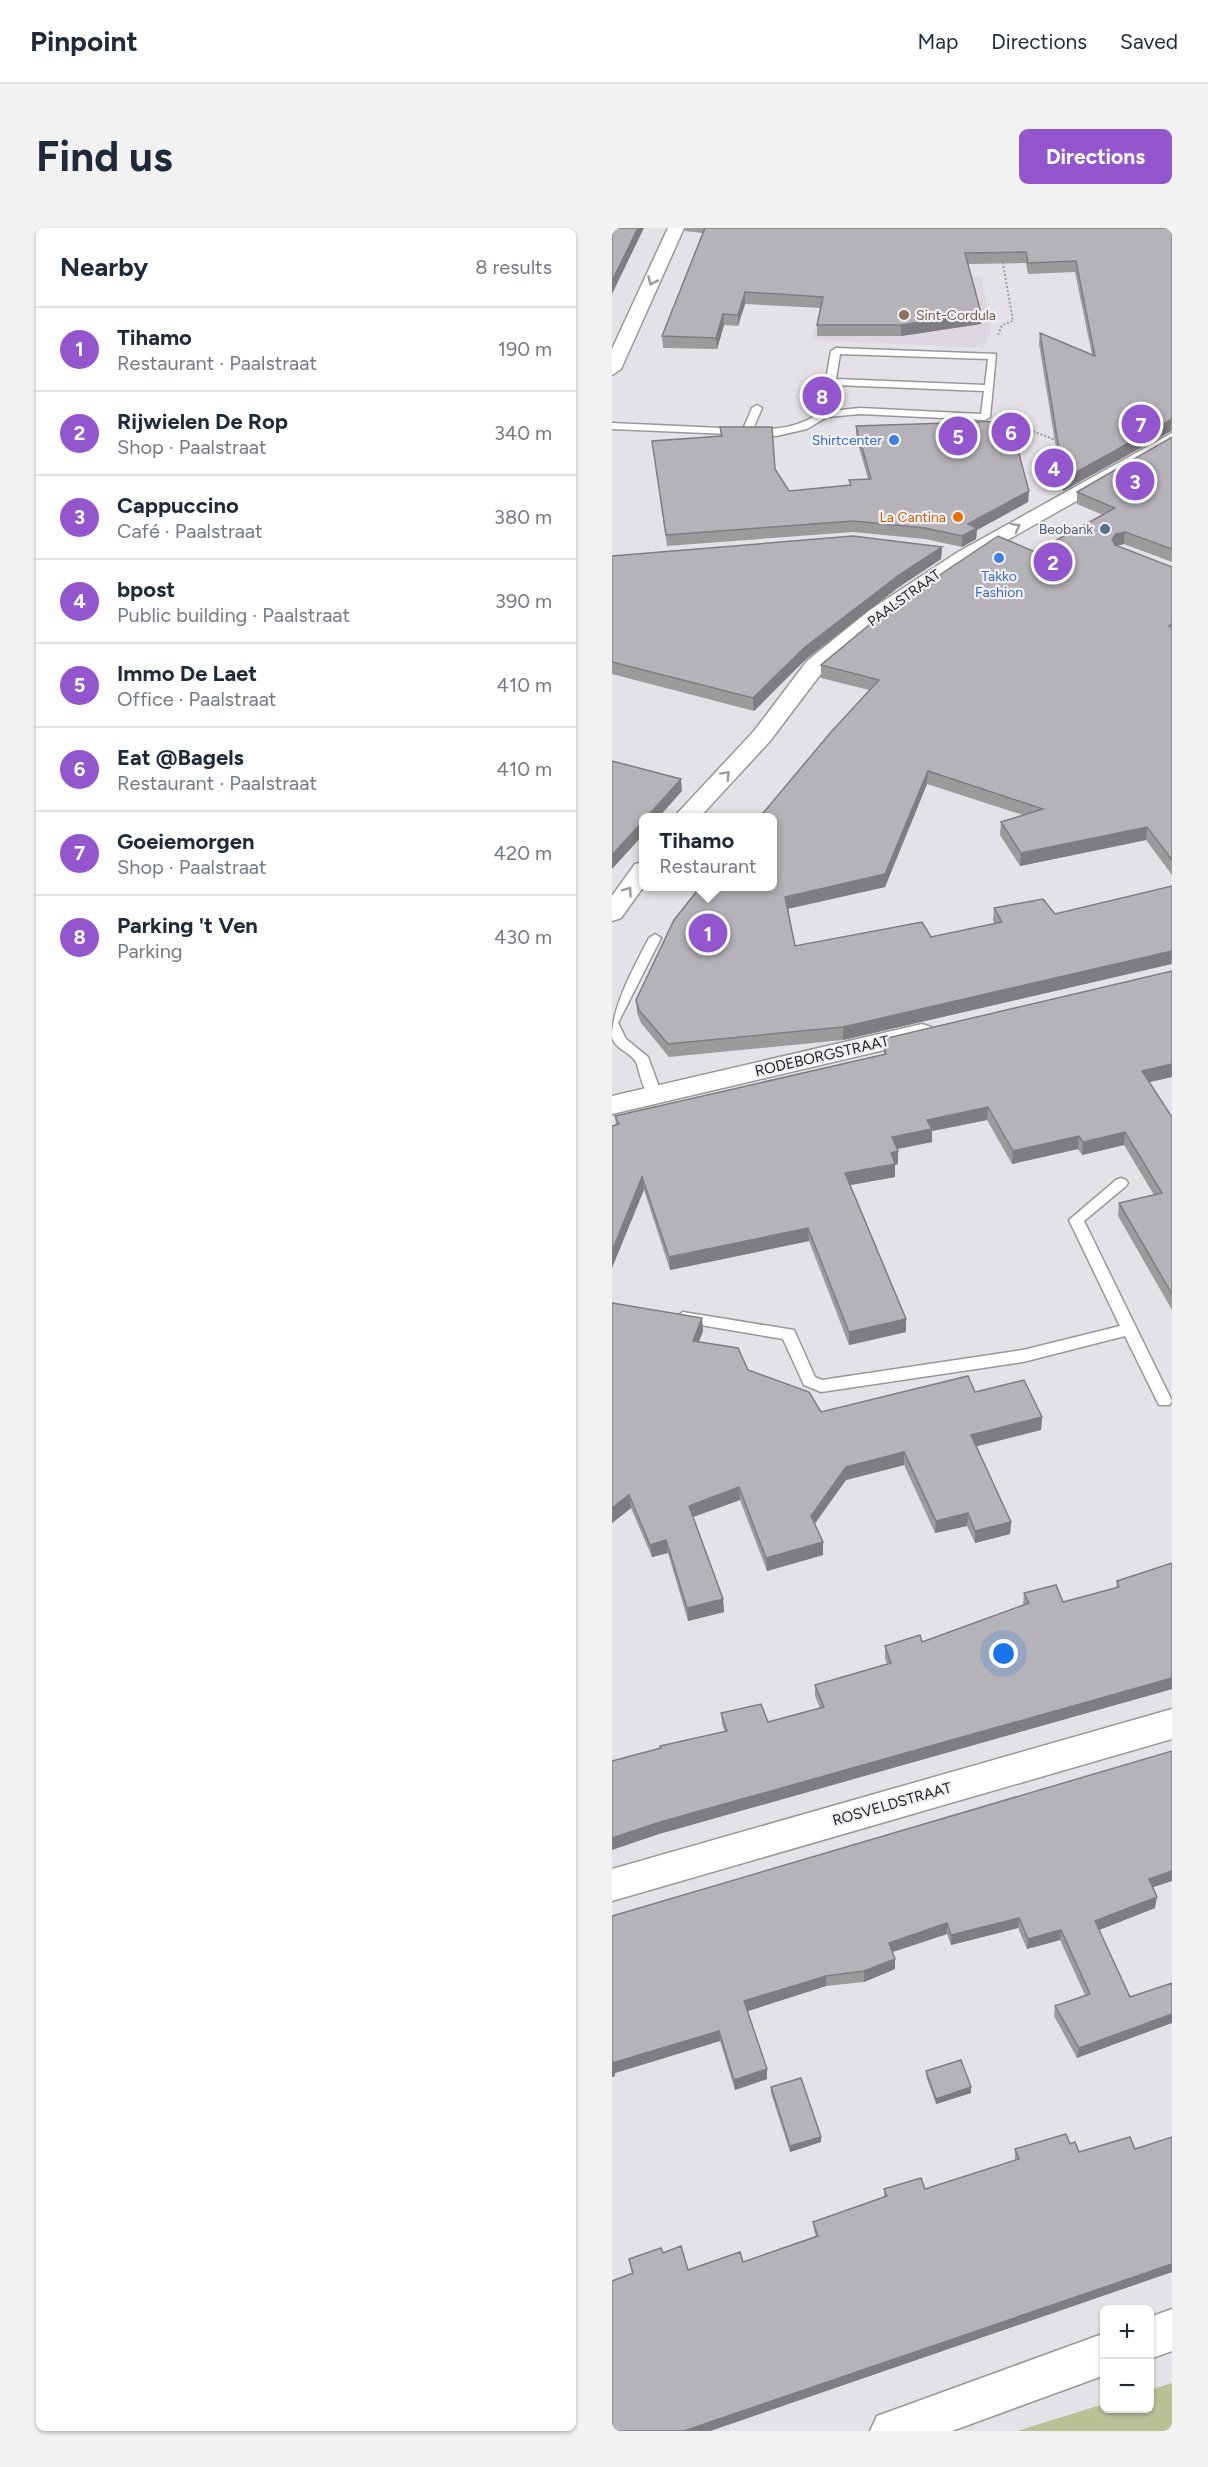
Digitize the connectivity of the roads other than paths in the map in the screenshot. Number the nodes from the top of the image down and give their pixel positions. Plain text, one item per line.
1 (676, 228) edge
2 (614, 359) edge
3 (829, 382) junction
4 (989, 388) junction
5 (757, 408) dead end
6 (825, 414) junction
7 (612, 426) edge
8 (747, 431) junction
9 (1172, 439) edge
10 (935, 549) edge
11 (965, 556) junction
12 (690, 813) edge
13 (639, 876) edge
14 (612, 913) edge
15 (655, 938) dead end
16 (612, 1023) edge
17 (942, 1029) edge
18 (655, 1095) junction
19 (612, 1105) edge
20 (1121, 1183) dead end
21 (671, 1315) edge
22 (1129, 1329) junction
23 (1164, 1401) dead end
24 (1172, 1724) edge
25 (612, 1885) edge
26 (1172, 2330) edge
27 (1154, 2336) edge
28 (1100, 2355) edge
29 (892, 2431) edge

1 -> 2 street
3 - 4 lane
3 - 4 lane
3 - 6 lane
4 - 6 lane
5 - 8 lane
6 - 8 lane
7 - 8 lane
11 -> 9 street, PAALSTRAAT
10 - 11 street
12 -> 11 street, PAALSTRAAT
14 -> 13 street
15 - 16 lane
16 - 18 lane
17 - 18 street, RODEBORGSTRAAT
18 - 19 street, RODEBORGSTRAAT
20 - 22 lane
21 - 22 lane
22 - 23 lane
24 - 25 street, ROSVELDSTRAAT
26 - 27 street
28 - 29 street

